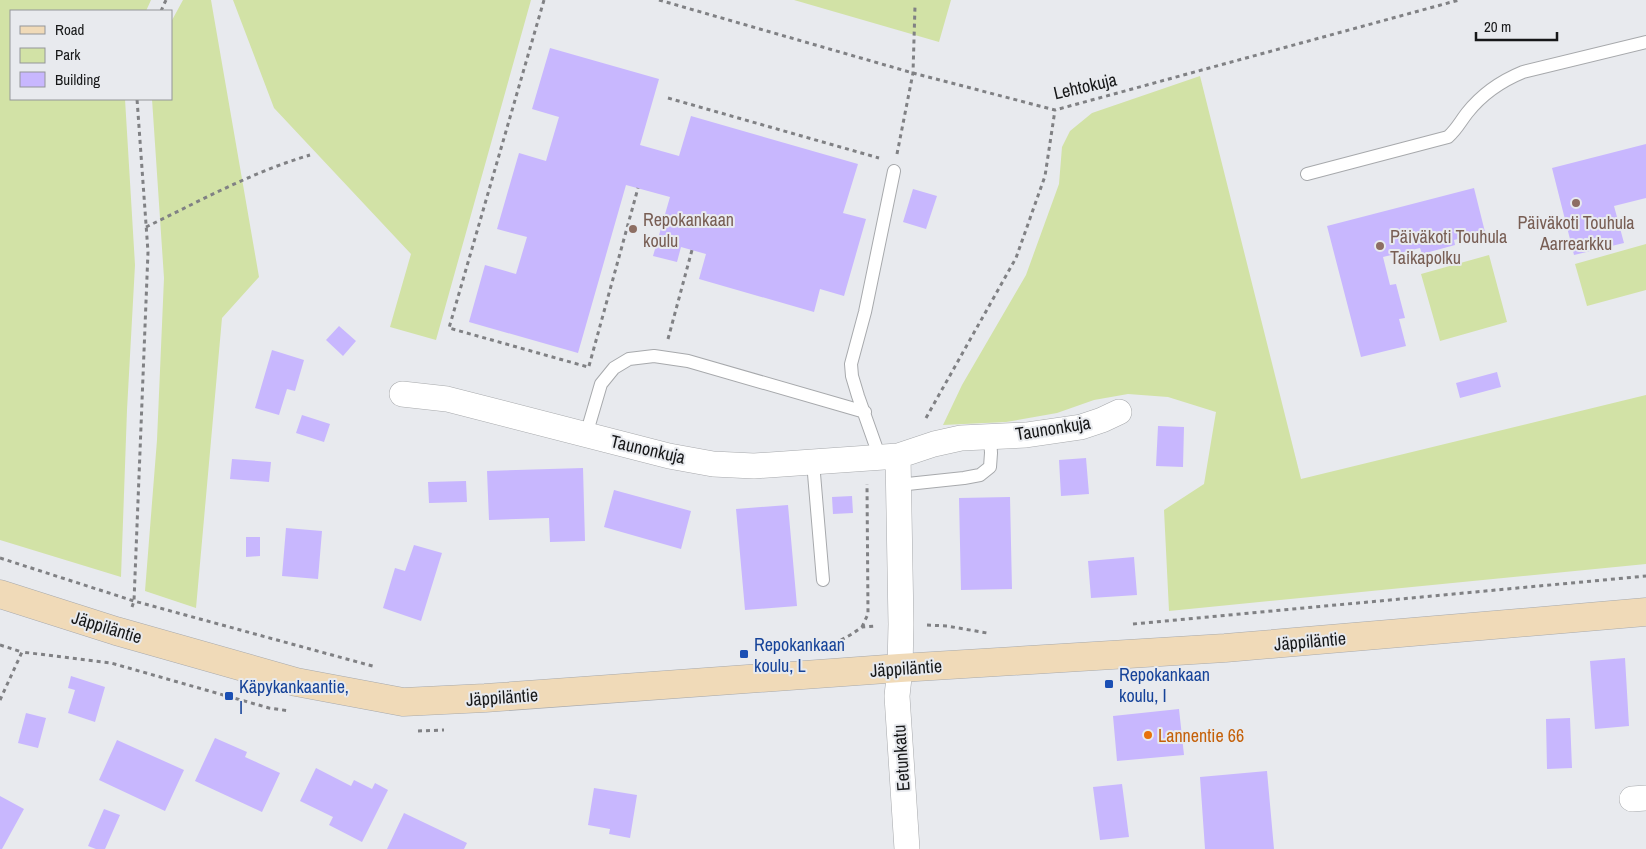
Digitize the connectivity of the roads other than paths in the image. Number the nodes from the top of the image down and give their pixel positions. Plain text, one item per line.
1 (1646, 42) edge
2 (895, 167) road end
3 (1307, 174) dead end
4 (402, 394) dead end
5 (865, 412) junction
6 (1119, 412) dead end
7 (586, 435) junction
8 (990, 436) junction
9 (882, 458) junction
10 (813, 462) junction
11 (898, 485) junction
12 (823, 580) dead end
13 (0, 594) edge
14 (1646, 612) edge
15 (900, 668) junction
16 (907, 849) edge

1 - 3 lane
2 - 5 lane
4 - 7 street, Taunonkuja
5 - 7 lane
5 - 9 lane
6 - 8 street, Taunonkuja
7 - 10 street, Taunonkuja
8 - 9 street, Taunonkuja
8 - 11 lane
9 - 10 street, Taunonkuja
9 - 11 street
10 - 12 lane
11 - 15 street
13 - 15 main road, Jäppiläntie
14 - 15 main road, Jäppiläntie
15 - 16 street, Eetunkatu

